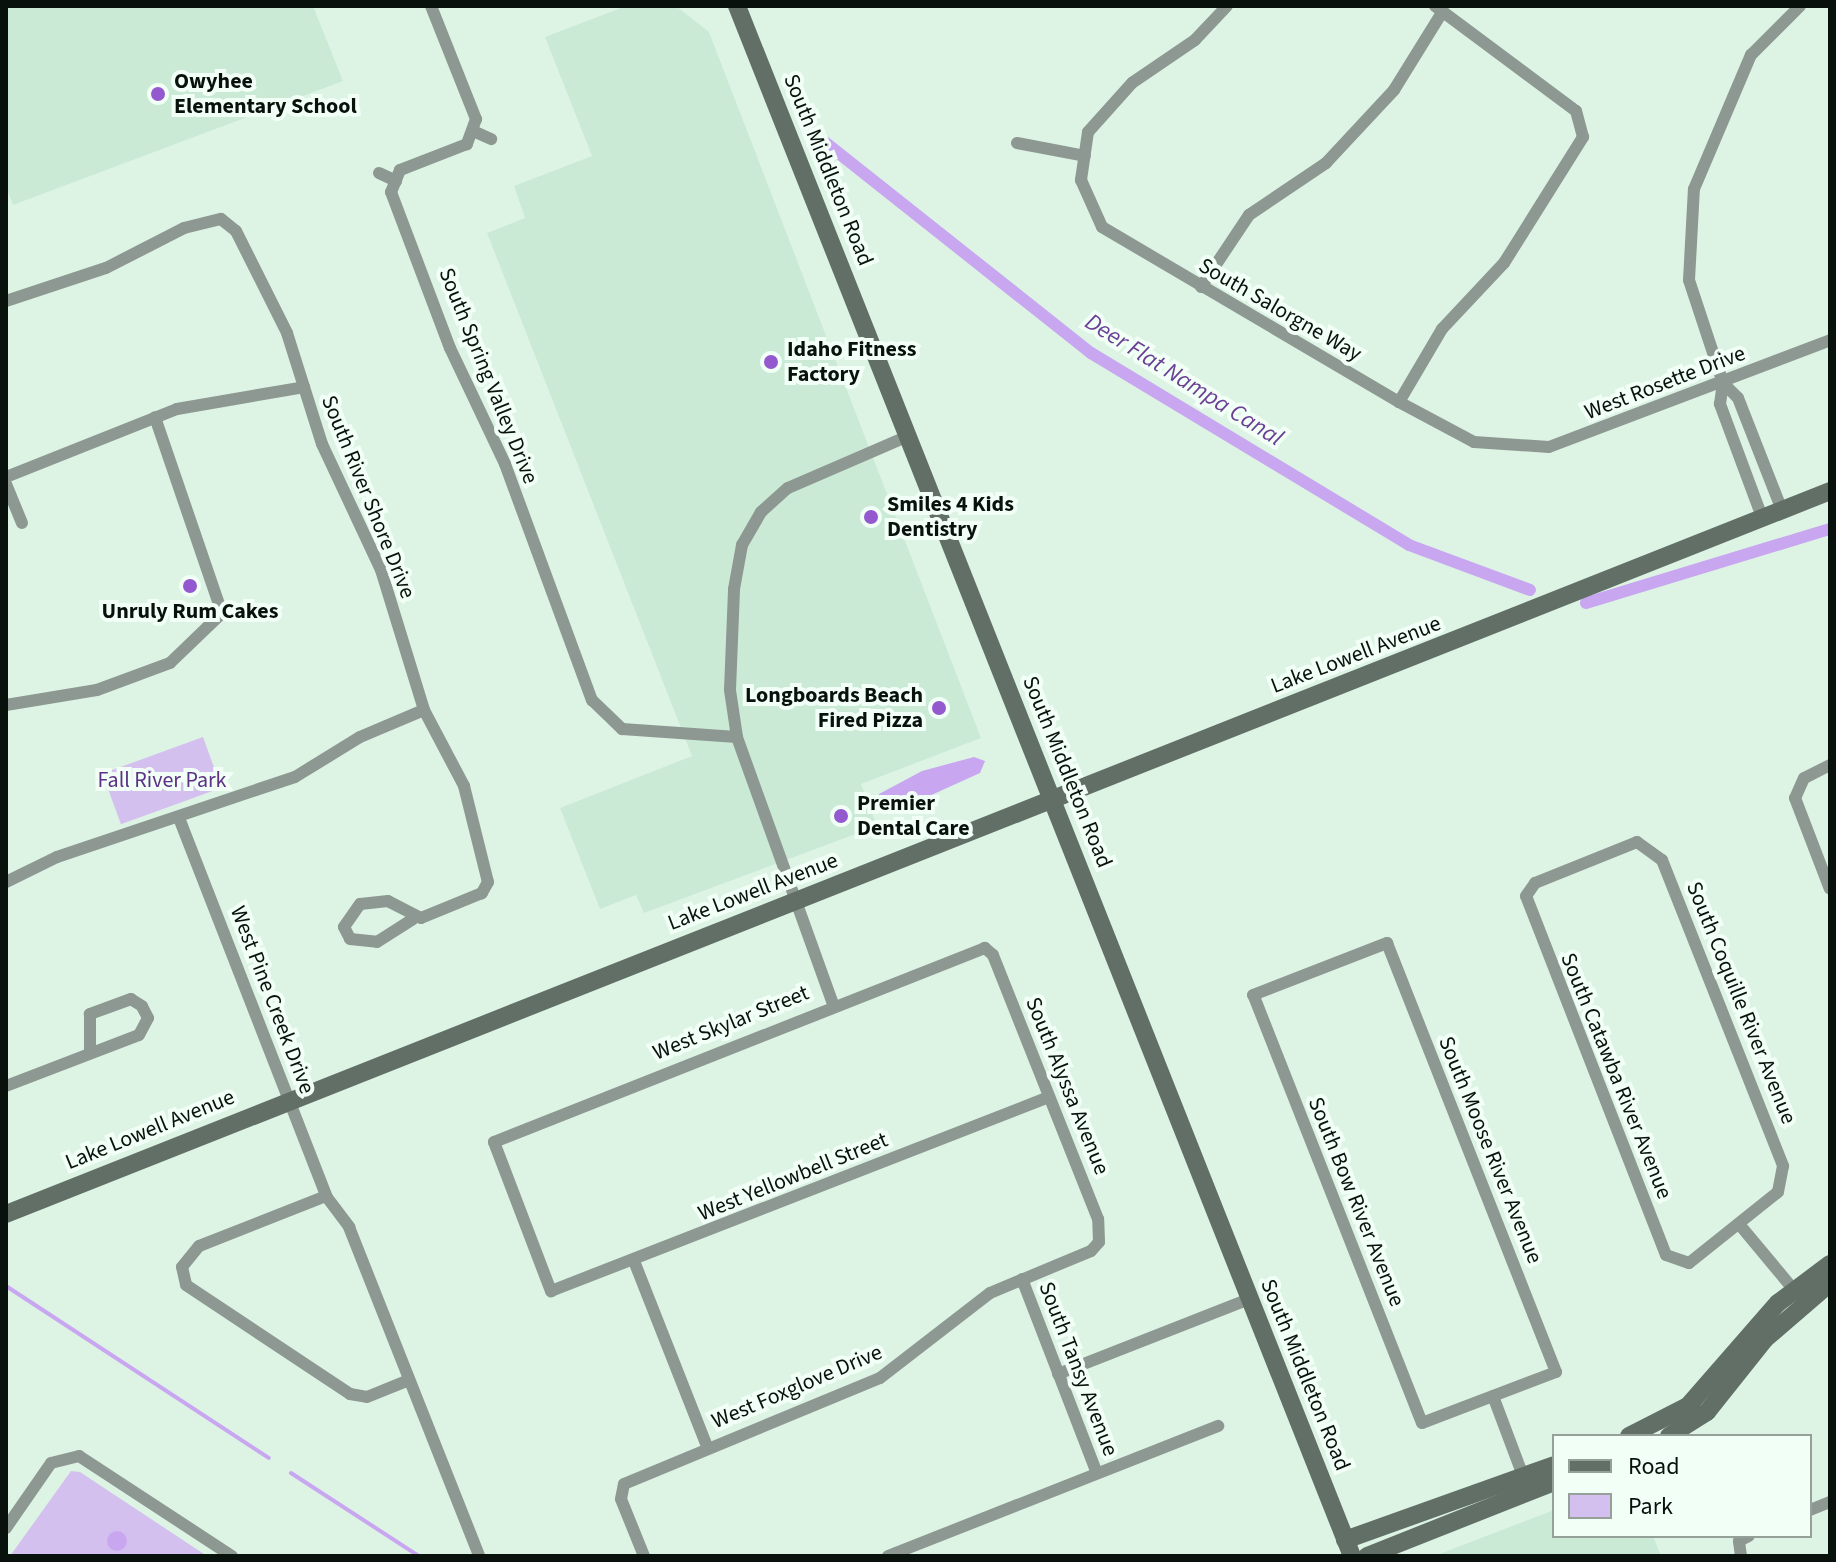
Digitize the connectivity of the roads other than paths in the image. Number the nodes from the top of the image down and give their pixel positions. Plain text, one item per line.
1 (431, 6) edge
2 (737, 6) edge
3 (1227, 6) edge
4 (1800, 6) edge
5 (1439, 9) edge
6 (473, 131) junction
7 (491, 139) dead end
8 (1017, 143) dead end
9 (1085, 156) junction
10 (379, 173) dead end
11 (396, 181) junction
12 (1201, 287) junction
13 (6, 301) edge
14 (1830, 340) edge
15 (1723, 383) junction
16 (304, 387) junction
17 (1399, 402) junction
18 (155, 417) junction
19 (908, 436) junction
20 (1510, 448) joint
21 (6, 477) edge
22 (6, 484) edge
23 (1830, 491) edge
24 (1782, 510) junction
25 (1762, 517) junction
26 (22, 523) dead end
27 (6, 705) edge
28 (424, 710) junction
29 (737, 737) junction
30 (1830, 765) edge
31 (1052, 800) junction
32 (179, 818) junction
33 (6, 882) edge
34 (1830, 889) edge
35 (1526, 896) joint
36 (794, 901) junction
37 (413, 919) junction
38 (985, 948) joint
39 (1253, 995) joint
40 (833, 1004) junction
41 (90, 1053) junction
42 (6, 1086) edge
43 (1049, 1097) junction
44 (289, 1100) junction
45 (326, 1196) junction
46 (6, 1214) edge
47 (1739, 1224) junction
48 (1099, 1242) joint
49 (634, 1261) junction
50 (1830, 1264) edge
51 (1022, 1279) junction
52 (1830, 1283) edge
53 (551, 1291) joint
54 (1798, 1296) junction
55 (1249, 1299) junction
56 (1058, 1374) junction
57 (409, 1380) junction
58 (1493, 1396) junction
59 (1218, 1426) dead end
60 (1633, 1434) edge
61 (1672, 1434) edge
62 (707, 1446) junction
63 (1552, 1466) edge
64 (1097, 1473) junction
65 (1552, 1482) edge
66 (1526, 1484) junction
67 (6, 1528) edge
68 (1745, 1538) edge
69 (1352, 1552) edge
70 (232, 1556) edge
71 (479, 1556) edge
72 (644, 1556) edge
73 (888, 1556) edge
74 (1741, 1556) edge

1 - 6 street
2 - 19 main road, South Middleton Road
3 - 9 street
4 - 15 street
5 - 12 street
5 - 17 street
6 - 7 street
6 - 11 street
8 - 9 street
9 - 12 street, South Salorgne Way
10 - 11 street
11 - 29 street, South Spring Valley Drive
12 - 17 street, South Salorgne Way
13 - 16 street, South River Shore Drive
14 - 15 street, West Rosette Drive
15 - 20 street, West Rosette Drive
15 - 24 street
15 - 25 street
16 - 18 street
16 - 28 street, South River Shore Drive
17 - 20 street, South Salorgne Way
18 - 21 street
18 - 27 street
19 - 29 street
19 - 31 main road, South Middleton Road
22 - 26 street
23 - 24 main road, Lake Lowell Avenue
24 - 25 main road, Lake Lowell Avenue
25 - 31 main road, Lake Lowell Avenue
28 - 32 street
28 - 37 street, South River Shore Drive
29 - 36 street
30 - 34 street
31 - 36 main road, Lake Lowell Avenue
31 - 55 main road, South Middleton Road
32 - 33 street
32 - 44 street, West Pine Creek Drive
35 - 47 street, South Catawba River Avenue
35 - 47 street, South Coquille River Avenue
36 - 40 street
36 - 44 main road, Lake Lowell Avenue
37 - 37 street
38 - 40 street, West Skylar Street
38 - 43 street, South Alyssa Avenue
39 - 58 street, South Bow River Avenue
39 - 58 street, South Moose River Avenue
40 - 53 street, West Skylar Street
41 - 41 street
41 - 42 street
43 - 48 street, South Alyssa Avenue
43 - 49 street, West Yellowbell Street
44 - 45 street, West Pine Creek Drive
44 - 46 main road, Lake Lowell Avenue
45 - 57 street, West Pine Creek Drive
45 - 57 street
47 - 54 street
48 - 51 street, West Foxglove Drive
49 - 53 street, West Yellowbell Street
49 - 62 street
50 - 54 main road
51 - 56 street, South Tansy Avenue
51 - 62 street, West Foxglove Drive
52 - 54 main road
54 - 60 main road
54 - 61 main road
55 - 56 street
55 - 69 main road, South Middleton Road
56 - 64 street, South Tansy Avenue
57 - 71 street, West Pine Creek Drive
58 - 66 street
59 - 64 street
62 - 72 street, West Foxglove Drive
63 - 66 main road
64 - 73 street
65 - 66 main road
66 - 69 main road
66 - 69 main road
67 - 70 street
68 - 74 street

